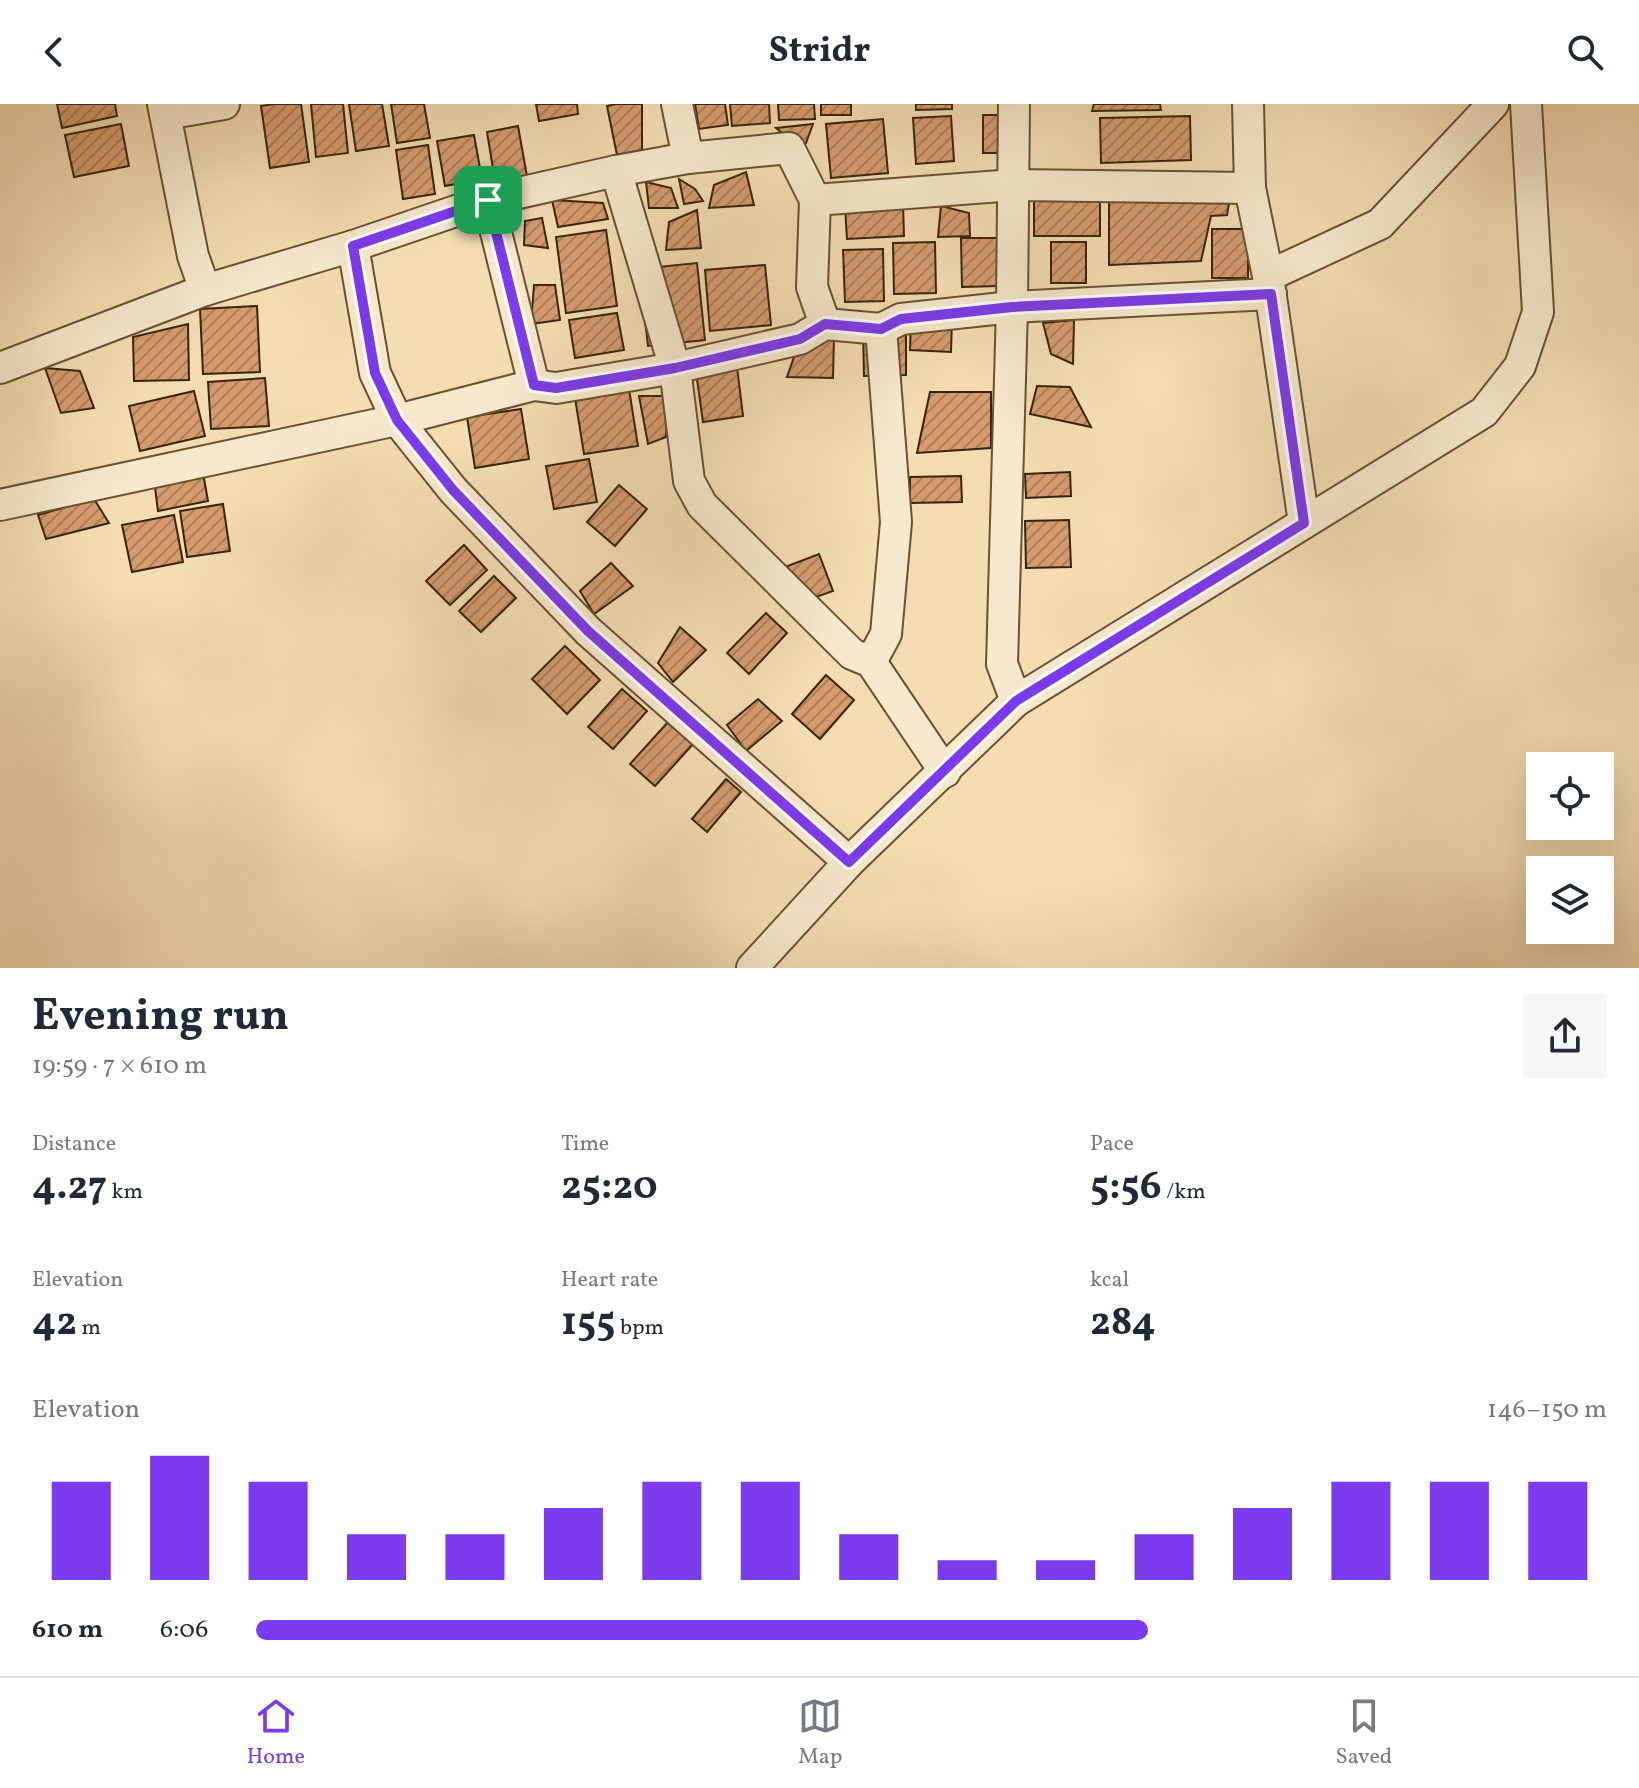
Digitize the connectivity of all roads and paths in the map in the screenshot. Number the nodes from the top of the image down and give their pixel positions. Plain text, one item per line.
1 (224, 104) edge
2 (677, 104) edge
3 (1014, 104) edge
4 (1248, 104) edge
5 (1493, 104) edge
6 (1526, 104) edge
7 (164, 109) edge
8 (688, 158) junction
9 (616, 171) junction
10 (1014, 185) junction
11 (1250, 188) junction
12 (488, 200) junction
13 (815, 200) junction
14 (353, 246) junction
15 (1270, 285) junction
16 (205, 290) junction
17 (1012, 307) junction
18 (825, 324) junction
19 (881, 329) junction
20 (0, 368) edge
21 (675, 368) junction
22 (534, 385) junction
23 (397, 420) junction
24 (0, 505) edge
25 (1304, 523) junction
26 (871, 662) junction
27 (1016, 701) junction
28 (945, 772) junction
29 (849, 862) junction
30 (752, 968) edge

1 - 7 street
2 - 8 street
3 - 10 street
4 - 11 street
5 - 15 street
6 - 25 street
7 - 16 street
8 - 9 street
8 - 13 street
9 - 12 street
9 - 21 street
10 - 11 street
10 - 13 street
10 - 17 street
11 - 15 street
12 - 14 street
12 - 22 street
13 - 18 street
14 - 16 street
14 - 23 street
15 - 17 street
15 - 25 street
16 - 20 street
17 - 19 street
17 - 27 street
18 - 19 street
18 - 21 street
19 - 26 street
21 - 22 street
21 - 26 street
22 - 23 street
23 - 24 street
23 - 29 street
25 - 27 street
26 - 28 street
27 - 28 street
28 - 29 street
29 - 30 street

